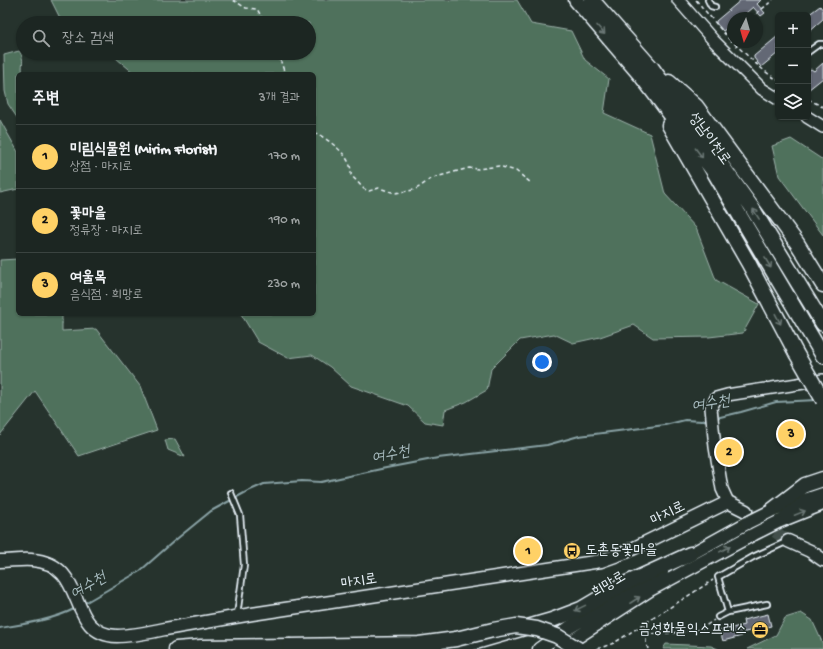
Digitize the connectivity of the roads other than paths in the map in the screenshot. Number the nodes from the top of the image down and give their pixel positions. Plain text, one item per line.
1 (576, 0) edge
2 (592, 0) edge
3 (678, 0) edge
4 (708, 0) edge
5 (715, 7) dead end
6 (823, 44) edge
7 (811, 50) edge
8 (647, 72) junction
9 (775, 97) edge
10 (811, 119) edge
11 (823, 126) edge
12 (823, 285) edge
13 (823, 324) edge
14 (823, 356) edge
15 (823, 380) edge
16 (823, 400) edge
17 (823, 479) edge
18 (232, 494) dead end
19 (823, 494) edge
20 (728, 502) junction
21 (823, 504) edge
22 (746, 511) tunnel mouth
23 (774, 517) junction
24 (788, 540) joint
25 (690, 554) junction
26 (823, 560) edge
27 (0, 562) edge
28 (767, 604) dead end
29 (728, 612) junction
30 (237, 616) junction
31 (718, 617) road end
32 (576, 637) edge
33 (176, 649) edge
34 (439, 649) edge
35 (539, 649) edge
36 (559, 649) edge

1 -> 8 main road, 성남이천로
2 - 8 main road, 성남이천로
3 - 9 street
4 - 5 lane
6 - 7 lane
8 - 12 main road
13 -> 8 main road, 성남이천로
8 -> 14 main road, 성남이천로
8 -> 16 main road, bridge
10 - 11 street
15 - 20 street
17 - 23 main road
18 - 30 lane
19 - 23 main road
20 - 22 main road
20 - 30 main road, 마지로
23 -> 21 main road
23 - 25 main road, 희망로, bridge
32 -> 23 main road, 희망로, bridge
24 - 26 main road
24 - 29 lane
25 - 32 main road, 희망로
25 -> 34 main road
27 - 30 main road, 마지로
28 - 29 lane
29 - 31 lane
32 - 33 main road, bridge
32 - 35 main road
32 - 36 main road

